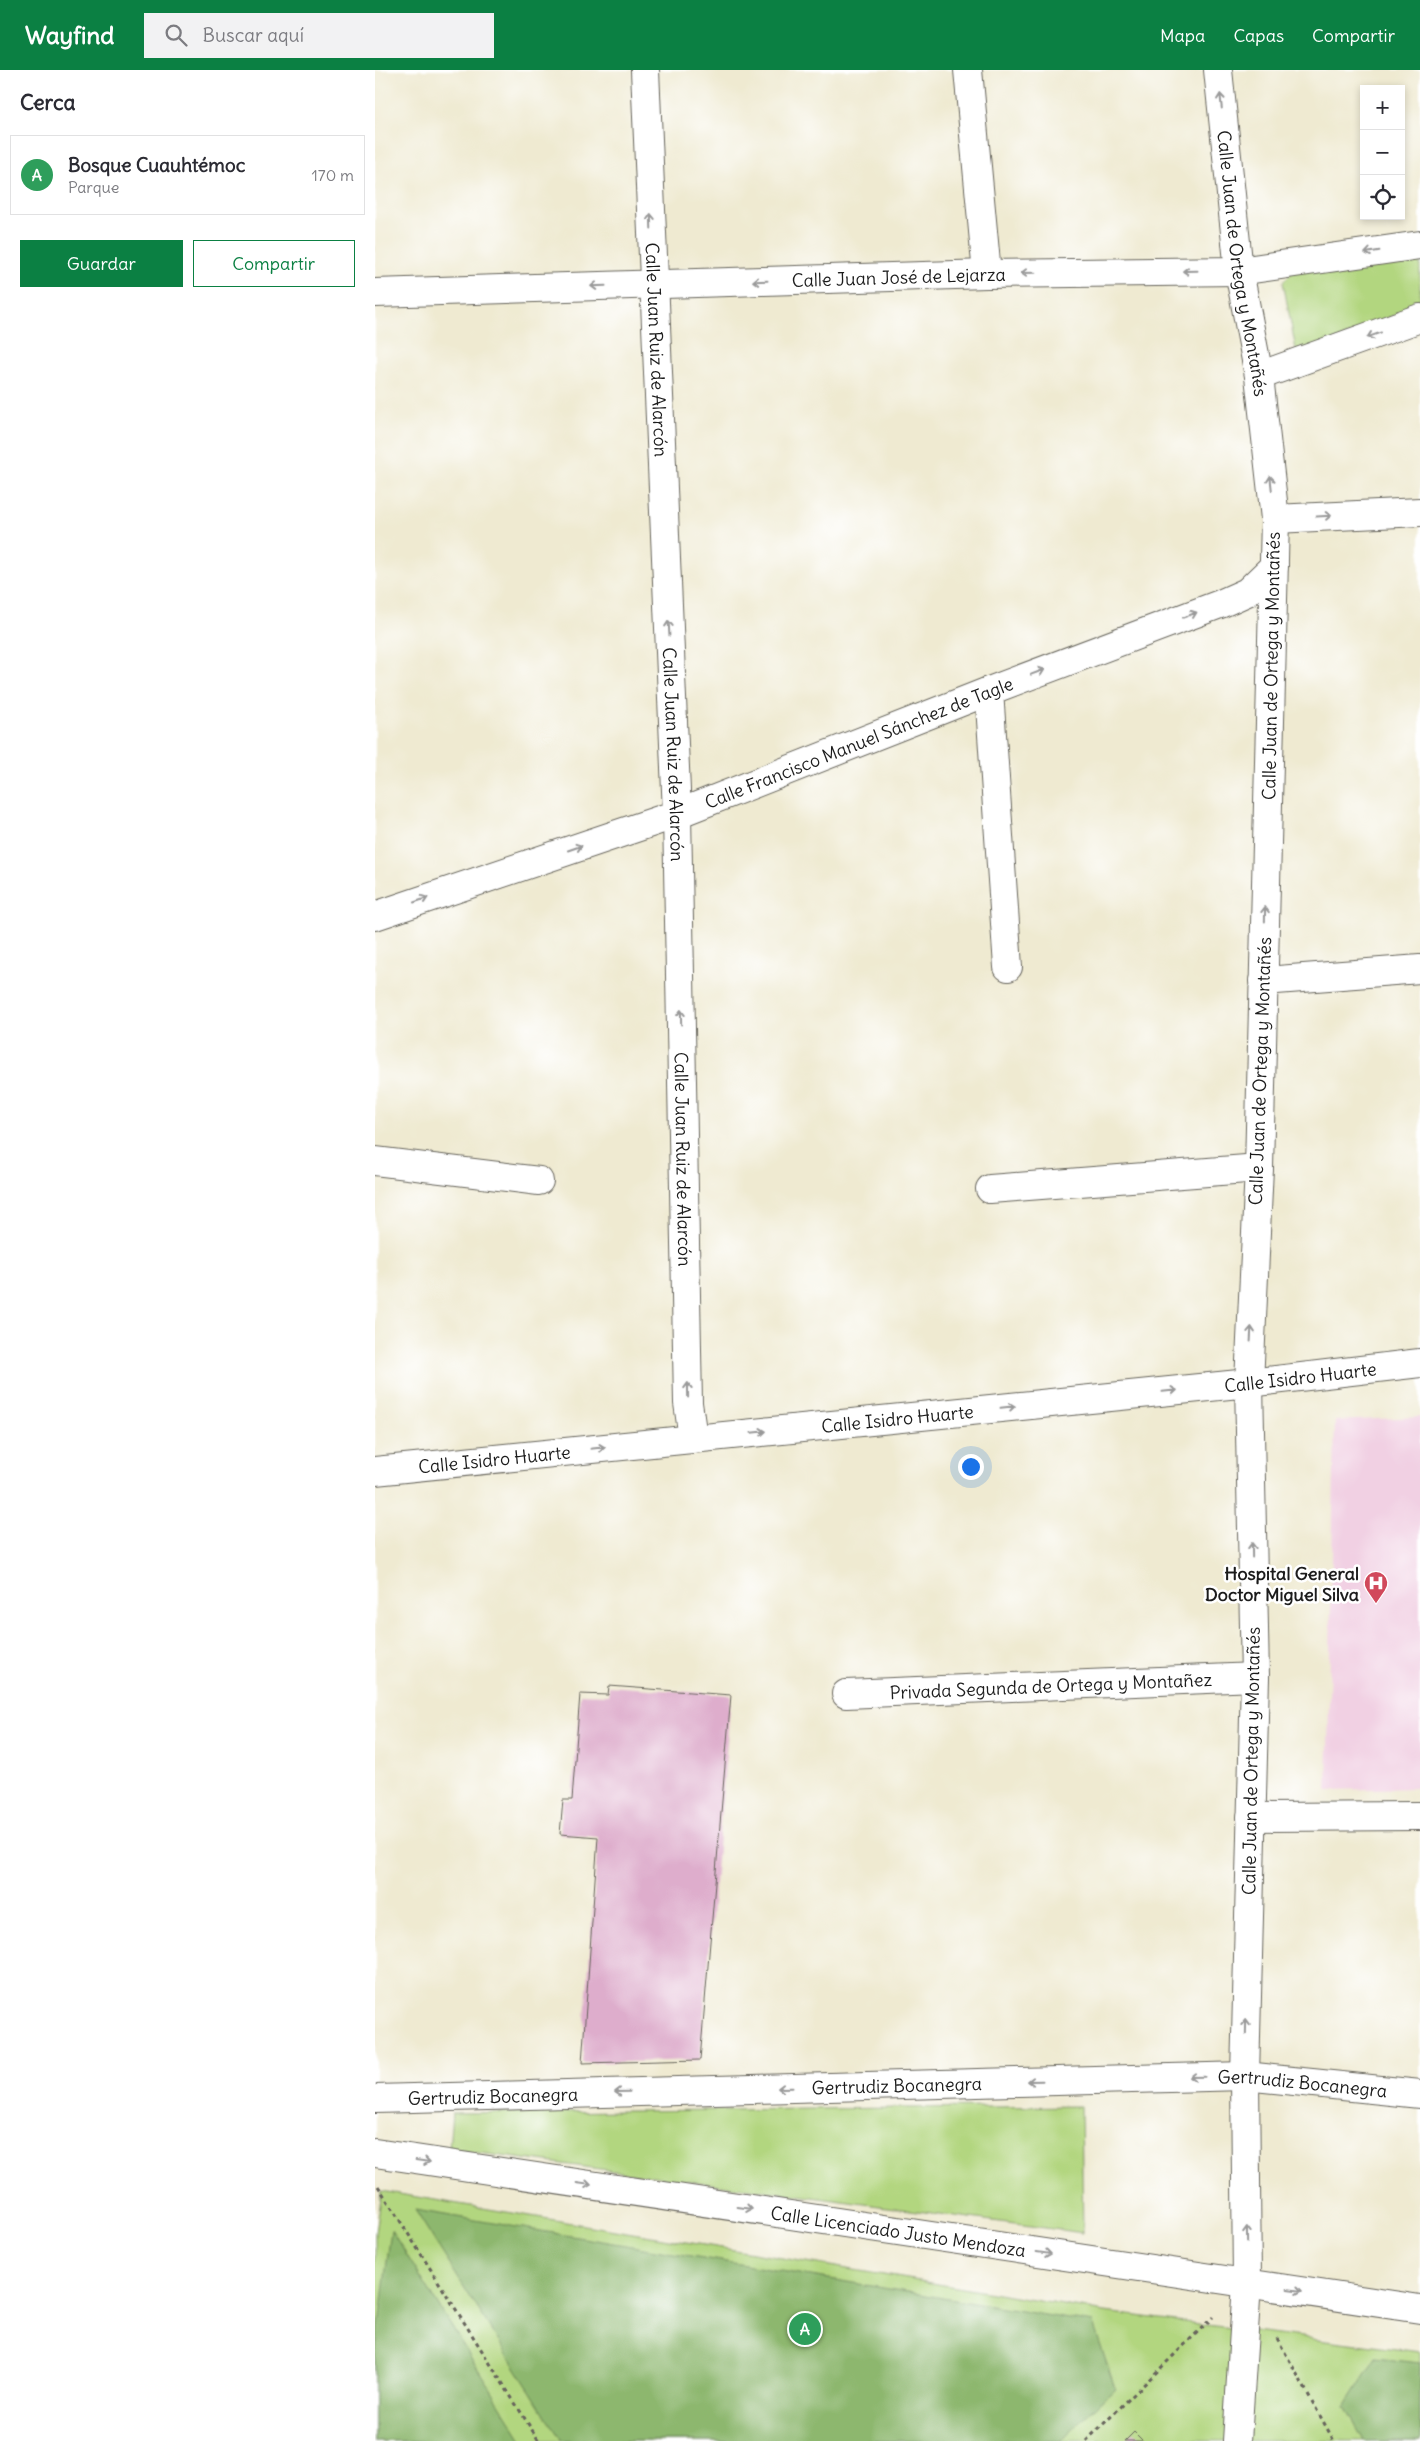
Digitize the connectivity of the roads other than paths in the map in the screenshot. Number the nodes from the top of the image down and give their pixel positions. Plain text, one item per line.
1 (645, 70) edge
2 (968, 70) edge
3 (1218, 70) edge
4 (1420, 244) edge
5 (1239, 271) junction
6 (987, 274) junction
7 (653, 284) junction
8 (375, 293) edge
9 (1420, 318) edge
10 (1259, 376) junction
11 (1420, 512) edge
12 (1275, 519) junction
13 (1274, 566) junction
14 (989, 691) junction
15 (677, 814) junction
16 (375, 916) edge
17 (1008, 967) dead end
18 (1420, 969) edge
19 (1263, 981) junction
20 (375, 1161) edge
21 (1259, 1168) junction
22 (539, 1181) dead end
23 (990, 1189) dead end
24 (1420, 1363) edge
25 (1249, 1383) junction
26 (693, 1438) junction
27 (375, 1471) edge
28 (1255, 1677) junction
29 (846, 1694) dead end
30 (1420, 1816) edge
31 (1251, 1817) junction
32 (1245, 2076) junction
33 (1420, 2094) edge
34 (375, 2098) edge
35 (375, 2153) edge
36 (1247, 2283) junction
37 (1420, 2309) edge
38 (1237, 2441) edge

7 -> 1 street, Calle Juan Ruiz de Alarcón
2 - 6 street
5 -> 3 street, Calle Juan de Ortega y Montañés
4 -> 5 street, Calle Juan José de Lejarza
5 -> 6 street, Calle Juan José de Lejarza
5 - 10 street, Calle Juan de Ortega y Montañés
6 -> 7 street, Calle Juan José de Lejarza
7 -> 8 street, Calle Juan José de Lejarza
15 -> 7 street, Calle Juan Ruiz de Alarcón
9 -> 10 street
12 -> 10 street, Calle Juan de Ortega y Montañés
12 -> 11 street
12 - 13 street, Calle Juan de Ortega y Montañés
14 -> 13 street, Calle Francisco Manuel Sánchez de Tagle
19 -> 13 street, Calle Juan de Ortega y Montañés
14 - 15 street, Calle Francisco Manuel Sánchez de Tagle
14 - 17 street
16 -> 15 street, Calle Francisco Manuel Sánchez de Tagle
26 -> 15 street, Calle Juan Ruiz de Alarcón
18 - 19 street
19 - 21 street, Calle Juan de Ortega y Montañés
20 - 22 street
21 - 23 street
25 -> 21 street, Calle Juan de Ortega y Montañés
24 - 25 street, Calle Isidro Huarte
26 -> 25 street, Calle Isidro Huarte
28 -> 25 street, Calle Juan de Ortega y Montañés
27 -> 26 street, Calle Isidro Huarte
28 - 29 street, Privada Segunda de Ortega y Montañez
28 - 31 street, Calle Juan de Ortega y Montañés
30 - 31 street
32 -> 31 street, Calle Juan de Ortega y Montañés
32 - 33 street, Gertrudiz Bocanegra
32 -> 34 street, Gertrudiz Bocanegra
36 -> 32 street, Calle Juan de Ortega y Montañés
35 -> 36 street, Calle Licenciado Justo Mendoza
36 -> 37 street, Calle Licenciado Justo Mendoza
36 - 38 street, Calle Juan de Ortega y Montañés

